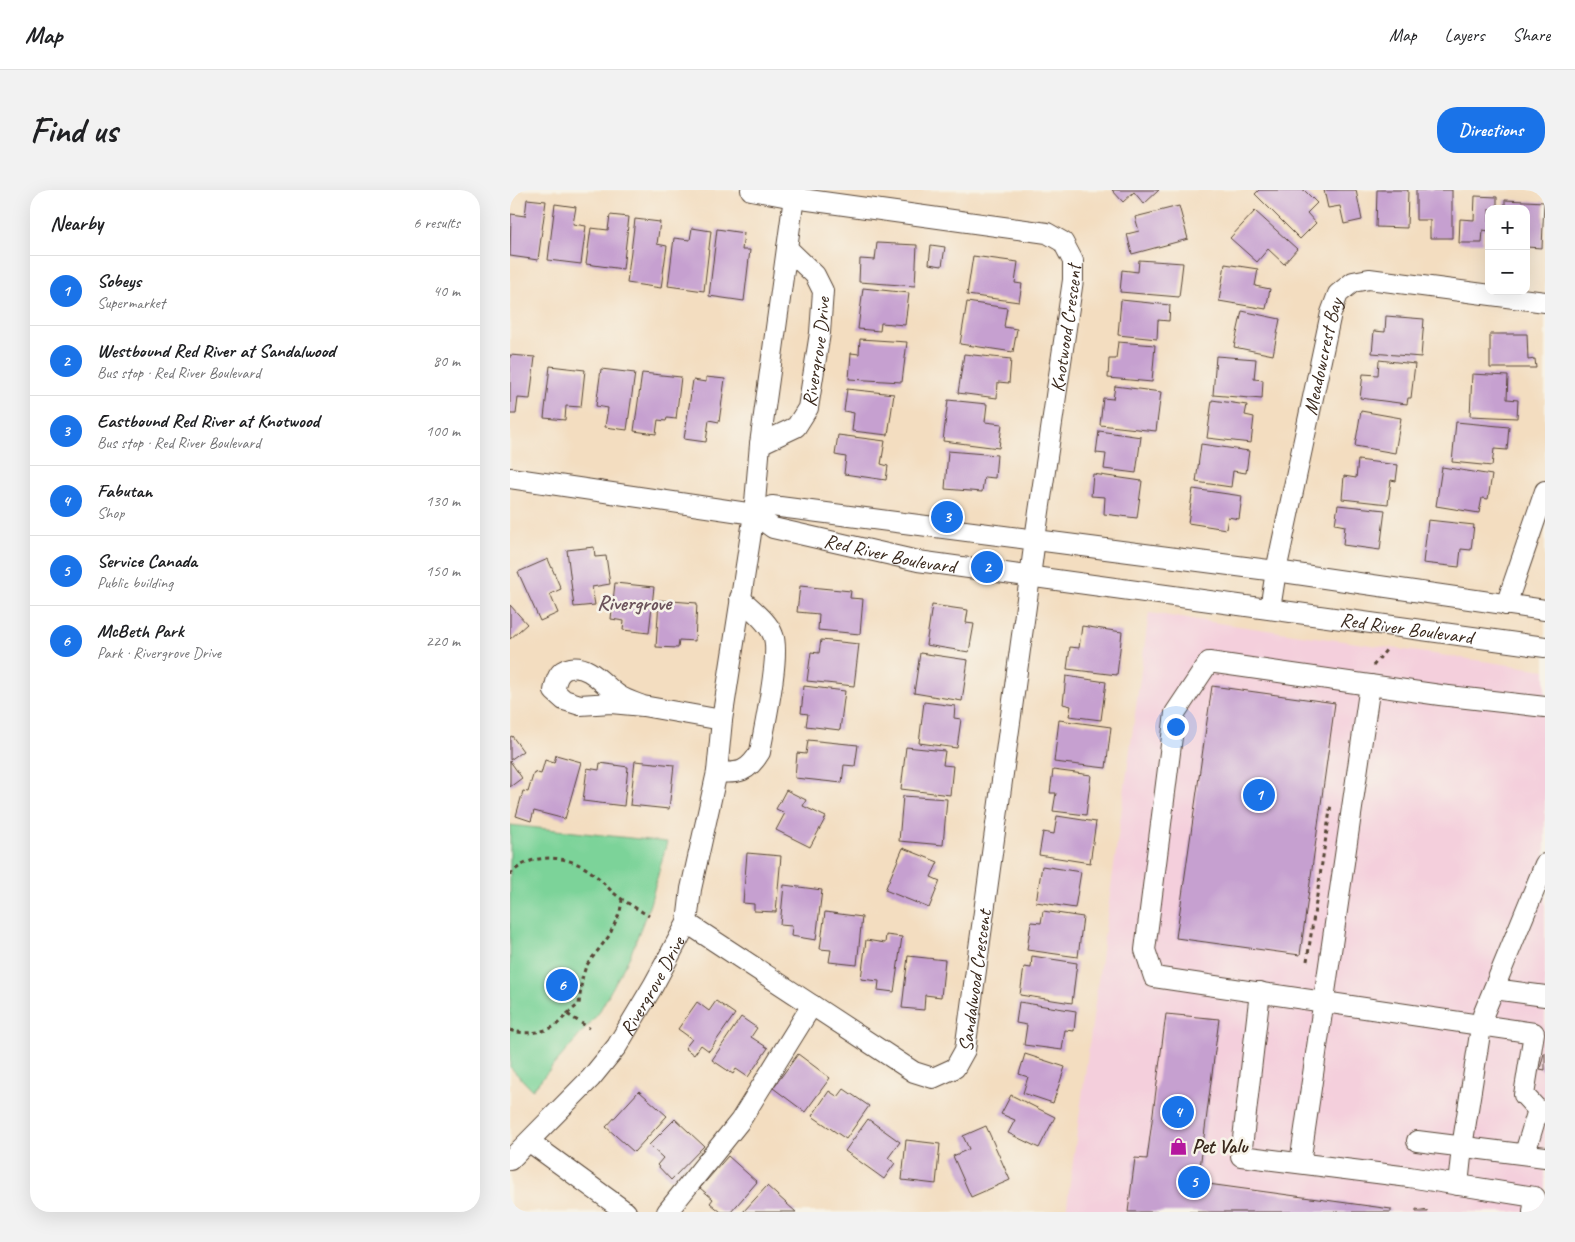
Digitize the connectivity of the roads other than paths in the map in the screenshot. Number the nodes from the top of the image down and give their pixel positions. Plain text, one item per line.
1 (751, 190) edge
2 (795, 194) edge
3 (787, 248) junction
4 (1545, 302) edge
5 (760, 444) junction
6 (510, 478) edge
7 (1545, 491) edge
8 (754, 514) junction
9 (1035, 539) junction
10 (1276, 571) junction
11 (1030, 578) junction
12 (740, 598) junction
13 (1506, 605) junction
14 (1270, 609) junction
15 (1545, 610) edge
16 (1545, 648) edge
17 (1370, 676) junction
18 (643, 706) dead end
19 (1545, 707) edge
20 (722, 720) junction
21 (717, 772) junction
22 (1545, 864) edge
23 (1538, 900) edge
24 (687, 923) junction
25 (1494, 989) junction
26 (1260, 992) junction
27 (1545, 996) edge
28 (1324, 1002) junction
29 (812, 1005) junction
30 (1482, 1025) junction
31 (1540, 1034) edge
32 (1542, 1110) edge
33 (1417, 1141) dead end
34 (530, 1142) junction
35 (1462, 1147) junction
36 (1525, 1153) junction
37 (1545, 1156) edge
38 (510, 1160) edge
39 (1300, 1163) junction
40 (1458, 1185) junction
41 (626, 1212) edge
42 (667, 1212) edge
43 (1533, 1212) edge

1 - 2 street, Knotwood Crescent
2 - 3 street, Rivergrove Drive
2 - 9 street, Knotwood Crescent
3 - 5 street, Rivergrove Drive
3 - 5 street, Rivergrove Drive
4 - 10 street, Meadowcrest Bay
5 - 8 street, Rivergrove Drive
6 - 8 street, Red River Boulevard
7 - 13 street
8 - 9 street, Red River Boulevard
8 - 11 street, Red River Boulevard
8 - 12 street, Rivergrove Drive
9 - 10 street, Red River Boulevard
9 - 11 street
10 - 13 street, Red River Boulevard
10 - 14 street
11 - 14 street, Red River Boulevard
11 - 29 street, Sandalwood Crescent
12 - 20 street, Rivergrove Drive
12 - 21 street
13 - 15 street, Red River Boulevard
14 - 16 street, Red River Boulevard
17 - 19 street
17 - 26 street
17 - 28 street
18 - 20 street
20 - 21 street, Rivergrove Drive
21 - 24 street, Rivergrove Drive
22 - 23 street
23 - 25 street
24 - 29 street, Sandalwood Crescent
24 - 34 street, Rivergrove Drive
25 - 27 street
25 - 30 street
26 - 28 street
26 - 39 street
28 - 30 street
28 - 39 street
29 - 42 street
30 - 31 street
30 - 35 street
31 - 32 street
32 - 36 street
33 - 35 street
34 - 38 street, Rivergrove Drive
34 - 41 street
35 - 36 street
35 - 40 street
36 - 37 street
39 - 40 street
40 - 43 street

